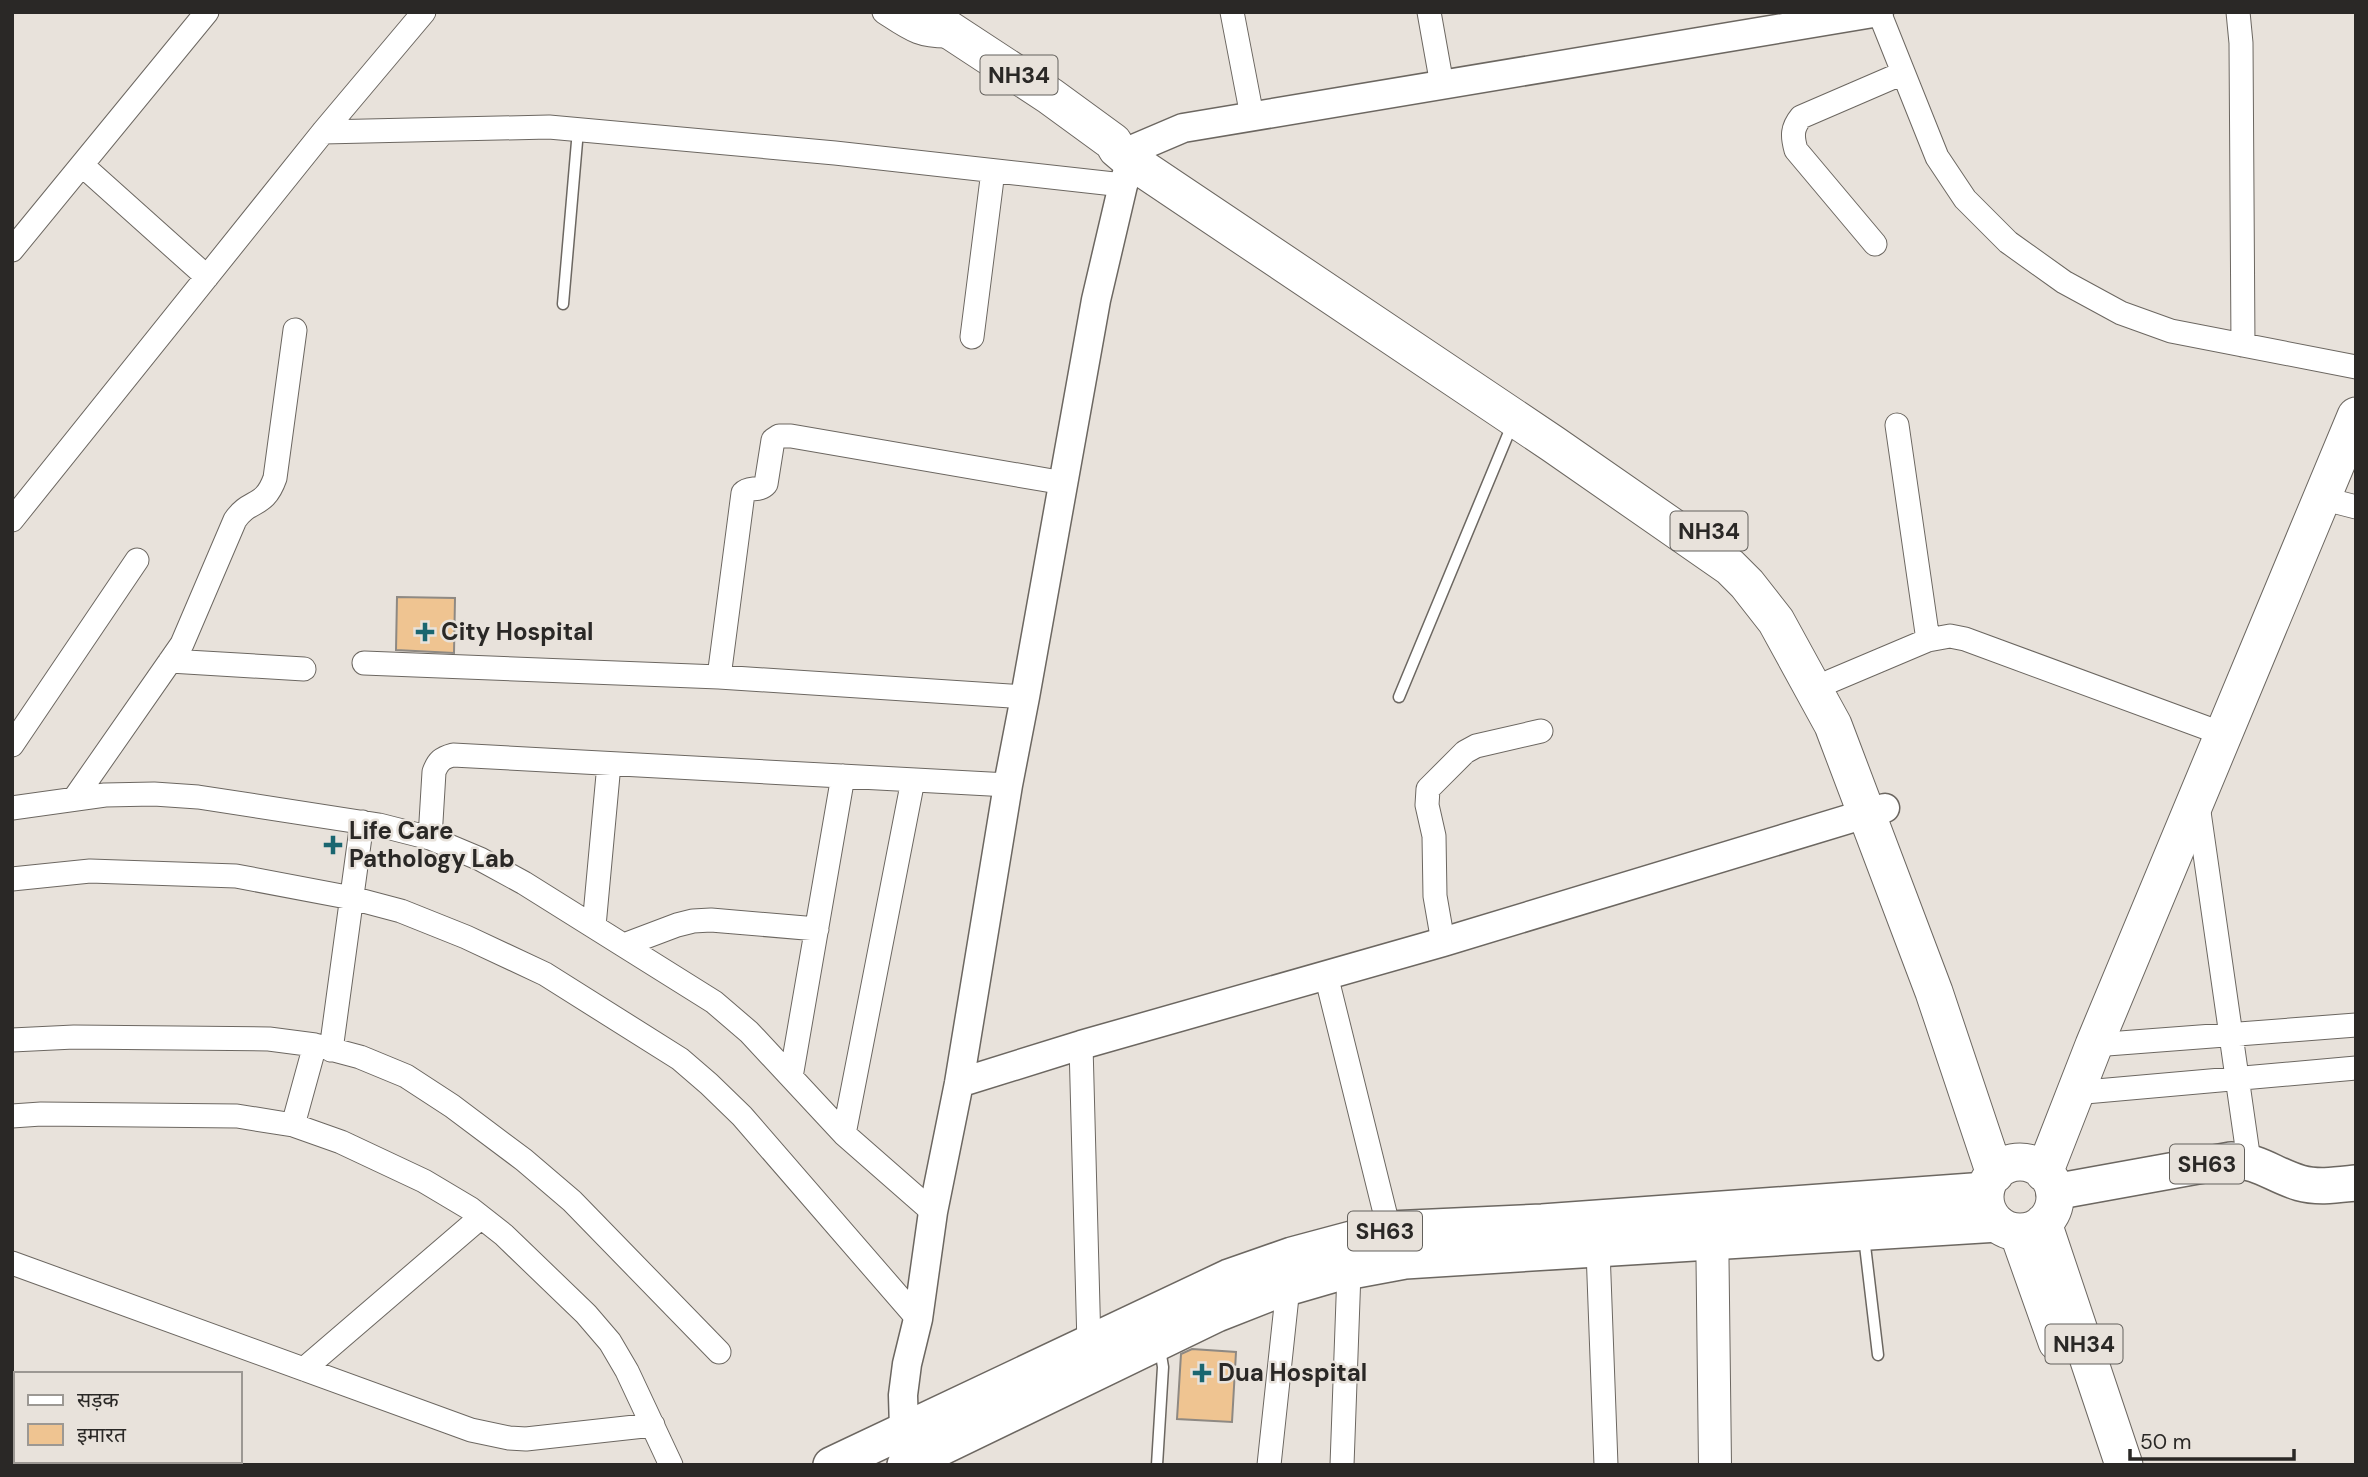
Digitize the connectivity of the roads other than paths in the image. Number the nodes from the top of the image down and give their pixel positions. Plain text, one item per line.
1 (207, 12) edge
2 (424, 12) edge
3 (884, 12) edge
4 (922, 12) edge
5 (1232, 12) edge
6 (1429, 12) edge
7 (1879, 12) edge
8 (2238, 12) edge
9 (950, 24) edge
10 (1903, 73) junction
11 (1442, 85) junction
12 (1252, 116) junction
13 (578, 130) junction
14 (323, 132) junction
15 (1126, 159) junction
16 (82, 165) junction
17 (993, 171) junction
18 (1875, 244) dead end
19 (12, 250) edge
20 (207, 277) junction
21 (563, 304) dead end
22 (295, 330) dead end
23 (972, 337) dead end
24 (2243, 345) junction
25 (2356, 367) edge
26 (1517, 411) junction
27 (2356, 416) edge
28 (1897, 425) dead end
29 (1063, 483) junction
30 (2339, 503) edge
31 (12, 520) edge
32 (136, 560) dead end
33 (1928, 640) junction
34 (170, 661) junction
35 (364, 663) dead end
36 (304, 669) dead end
37 (719, 677) junction
38 (1830, 681) junction
39 (1026, 697) junction
40 (1399, 697) dead end
41 (1541, 731) dead end
42 (2224, 734) junction
43 (12, 745) edge
44 (609, 764) junction
45 (843, 776) junction
46 (913, 780) junction
47 (1008, 785) junction
48 (2197, 798) junction
49 (74, 799) junction
50 (12, 808) edge
51 (1876, 811) junction
52 (362, 822) junction
53 (430, 838) junction
54 (12, 879) edge
55 (352, 898) junction
56 (594, 926) junction
57 (817, 929) junction
58 (1443, 942) junction
59 (624, 945) junction
60 (1326, 975) junction
61 (2356, 1025) edge
62 (2231, 1036) junction
63 (12, 1040) edge
64 (1081, 1045) junction
65 (2094, 1045) junction
66 (323, 1047) junction
67 (2356, 1068) edge
68 (792, 1077) junction
69 (2238, 1080) junction
70 (960, 1083) junction
71 (2074, 1093) junction
72 (12, 1116) edge
73 (293, 1125) junction
74 (844, 1133) junction
75 (2249, 1161) junction
76 (2356, 1183) edge
77 (2019, 1196) junction
78 (1712, 1208) junction
79 (933, 1212) junction
80 (481, 1217) junction
81 (1389, 1229) junction
82 (1864, 1234) junction
83 (1543, 1238) junction
84 (1713, 1243) junction
85 (1598, 1250) junction
86 (12, 1263) edge
87 (1392, 1264) junction
88 (1349, 1272) junction
89 (1285, 1273) junction
90 (918, 1319) junction
91 (1150, 1330) junction
92 (719, 1352) dead end
93 (1878, 1355) dead end
94 (1093, 1358) junction
95 (304, 1369) junction
96 (653, 1425) junction
97 (912, 1454) edge
98 (671, 1465) edge
99 (831, 1465) edge
100 (1157, 1465) edge
101 (1269, 1465) edge
102 (1342, 1465) edge
103 (1606, 1465) edge
104 (1715, 1465) edge
105 (2101, 1465) edge
106 (2124, 1465) edge

1 - 16 street
2 - 14 street
3 - 9 street
4 - 9 highway, NH34
5 - 12 street
6 - 11 street
7 - 10 street
7 - 11 street
8 - 24 street
9 - 15 highway, NH34
10 - 18 street
10 - 24 street
11 - 12 street
12 - 15 street
13 - 14 street
13 - 17 street
13 - 21 lane
14 - 20 street
15 - 17 street
15 - 26 highway, NH34
15 - 29 street
16 - 19 street
16 - 20 street
17 - 23 street
20 - 31 street
22 - 34 street
24 - 25 street
26 - 38 highway, NH34
26 - 40 lane
26 - 51 highway, NH34
27 - 30 highway
28 - 33 street
29 - 37 street
29 - 39 street
30 - 42 highway
32 - 43 street
33 - 38 street
33 - 42 street
34 - 36 street
34 - 49 street
35 - 37 street
37 - 39 street
38 - 51 highway, NH34
39 - 47 street
41 - 58 street
42 - 48 highway
44 - 45 street
44 - 53 street
44 - 56 street
45 - 46 street
45 - 57 street
46 - 47 street
46 - 74 street
47 - 70 street
48 - 62 street
48 - 65 highway
49 - 50 street
49 - 52 street
51 - 58 street
51 - 77 highway, NH34
52 - 53 street
52 - 55 street
53 - 56 street
54 - 55 street
55 - 66 street
55 - 90 street
56 - 59 street
57 - 59 street
57 - 68 street
58 - 60 street
59 - 68 street
60 - 64 street
60 - 81 street
61 - 62 street
62 - 65 street
62 - 69 street
63 - 66 street
64 - 70 street
64 - 94 street
65 - 71 highway
66 - 73 street
66 - 92 street
67 - 69 street
68 - 74 street
69 - 71 street
69 - 75 street
70 - 79 street
71 - 77 highway
72 - 73 street
73 - 80 street
74 - 79 street
75 - 76 main road, SH63
75 - 77 main road, SH63
77 - 78 main road, SH63
77 - 82 main road, SH63
77 - 105 highway, NH34
77 - 106 highway, NH34
78 - 83 main road, SH63
78 - 84 main road
79 - 90 street
80 - 95 street
80 - 96 street
81 - 83 main road, SH63
81 - 87 street
81 - 89 main road, SH63
82 - 84 main road, SH63
82 - 93 lane
83 - 85 main road, SH63
83 - 87 main road, SH63
84 - 85 main road, SH63
84 - 104 main road
85 - 103 street
86 - 95 street
87 - 88 main road, SH63
88 - 89 main road, SH63
88 - 102 street
89 - 91 main road, SH63
89 - 101 street
90 - 97 street
91 - 94 main road, SH63
91 - 100 lane
94 - 97 main road, SH63
95 - 96 street
96 - 98 street
97 - 99 main road, SH63

